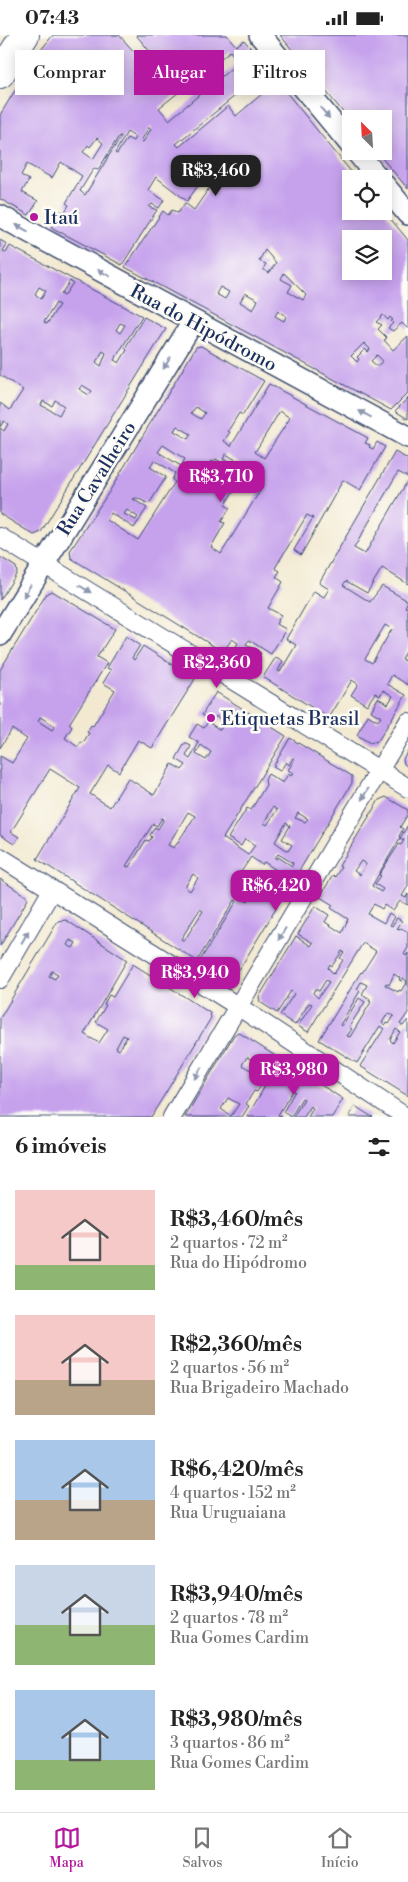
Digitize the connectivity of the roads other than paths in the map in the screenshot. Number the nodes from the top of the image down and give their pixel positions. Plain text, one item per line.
1 (25, 35) edge
2 (260, 35) edge
3 (0, 74) edge
4 (342, 134) edge
5 (363, 160) edge
6 (372, 170) edge
7 (392, 195) edge
8 (408, 214) edge
9 (0, 216) edge
10 (193, 322) junction
11 (408, 437) edge
12 (0, 537) edge
13 (44, 563) junction
14 (0, 635) edge
15 (408, 722) edge
16 (379, 770) junction
17 (408, 788) edge
18 (0, 857) edge
19 (52, 890) junction
20 (0, 979) edge
21 (239, 1007) junction
22 (172, 1117) edge
23 (406, 1117) edge

1 - 3 main road
2 -> 4 street
5 - 6 street
7 - 8 street
10 -> 9 street, Rua do Hipódromo
11 -> 10 street, Rua do Hipódromo
10 -> 13 street, Rua Cavalheiro
12 - 13 street
13 -> 14 street, Rua Cavalheiro
13 -> 16 street
15 - 16 street
16 - 17 street
16 -> 21 street
18 - 19 street
20 -> 19 street
19 - 21 street
21 -> 22 street
21 - 23 street

